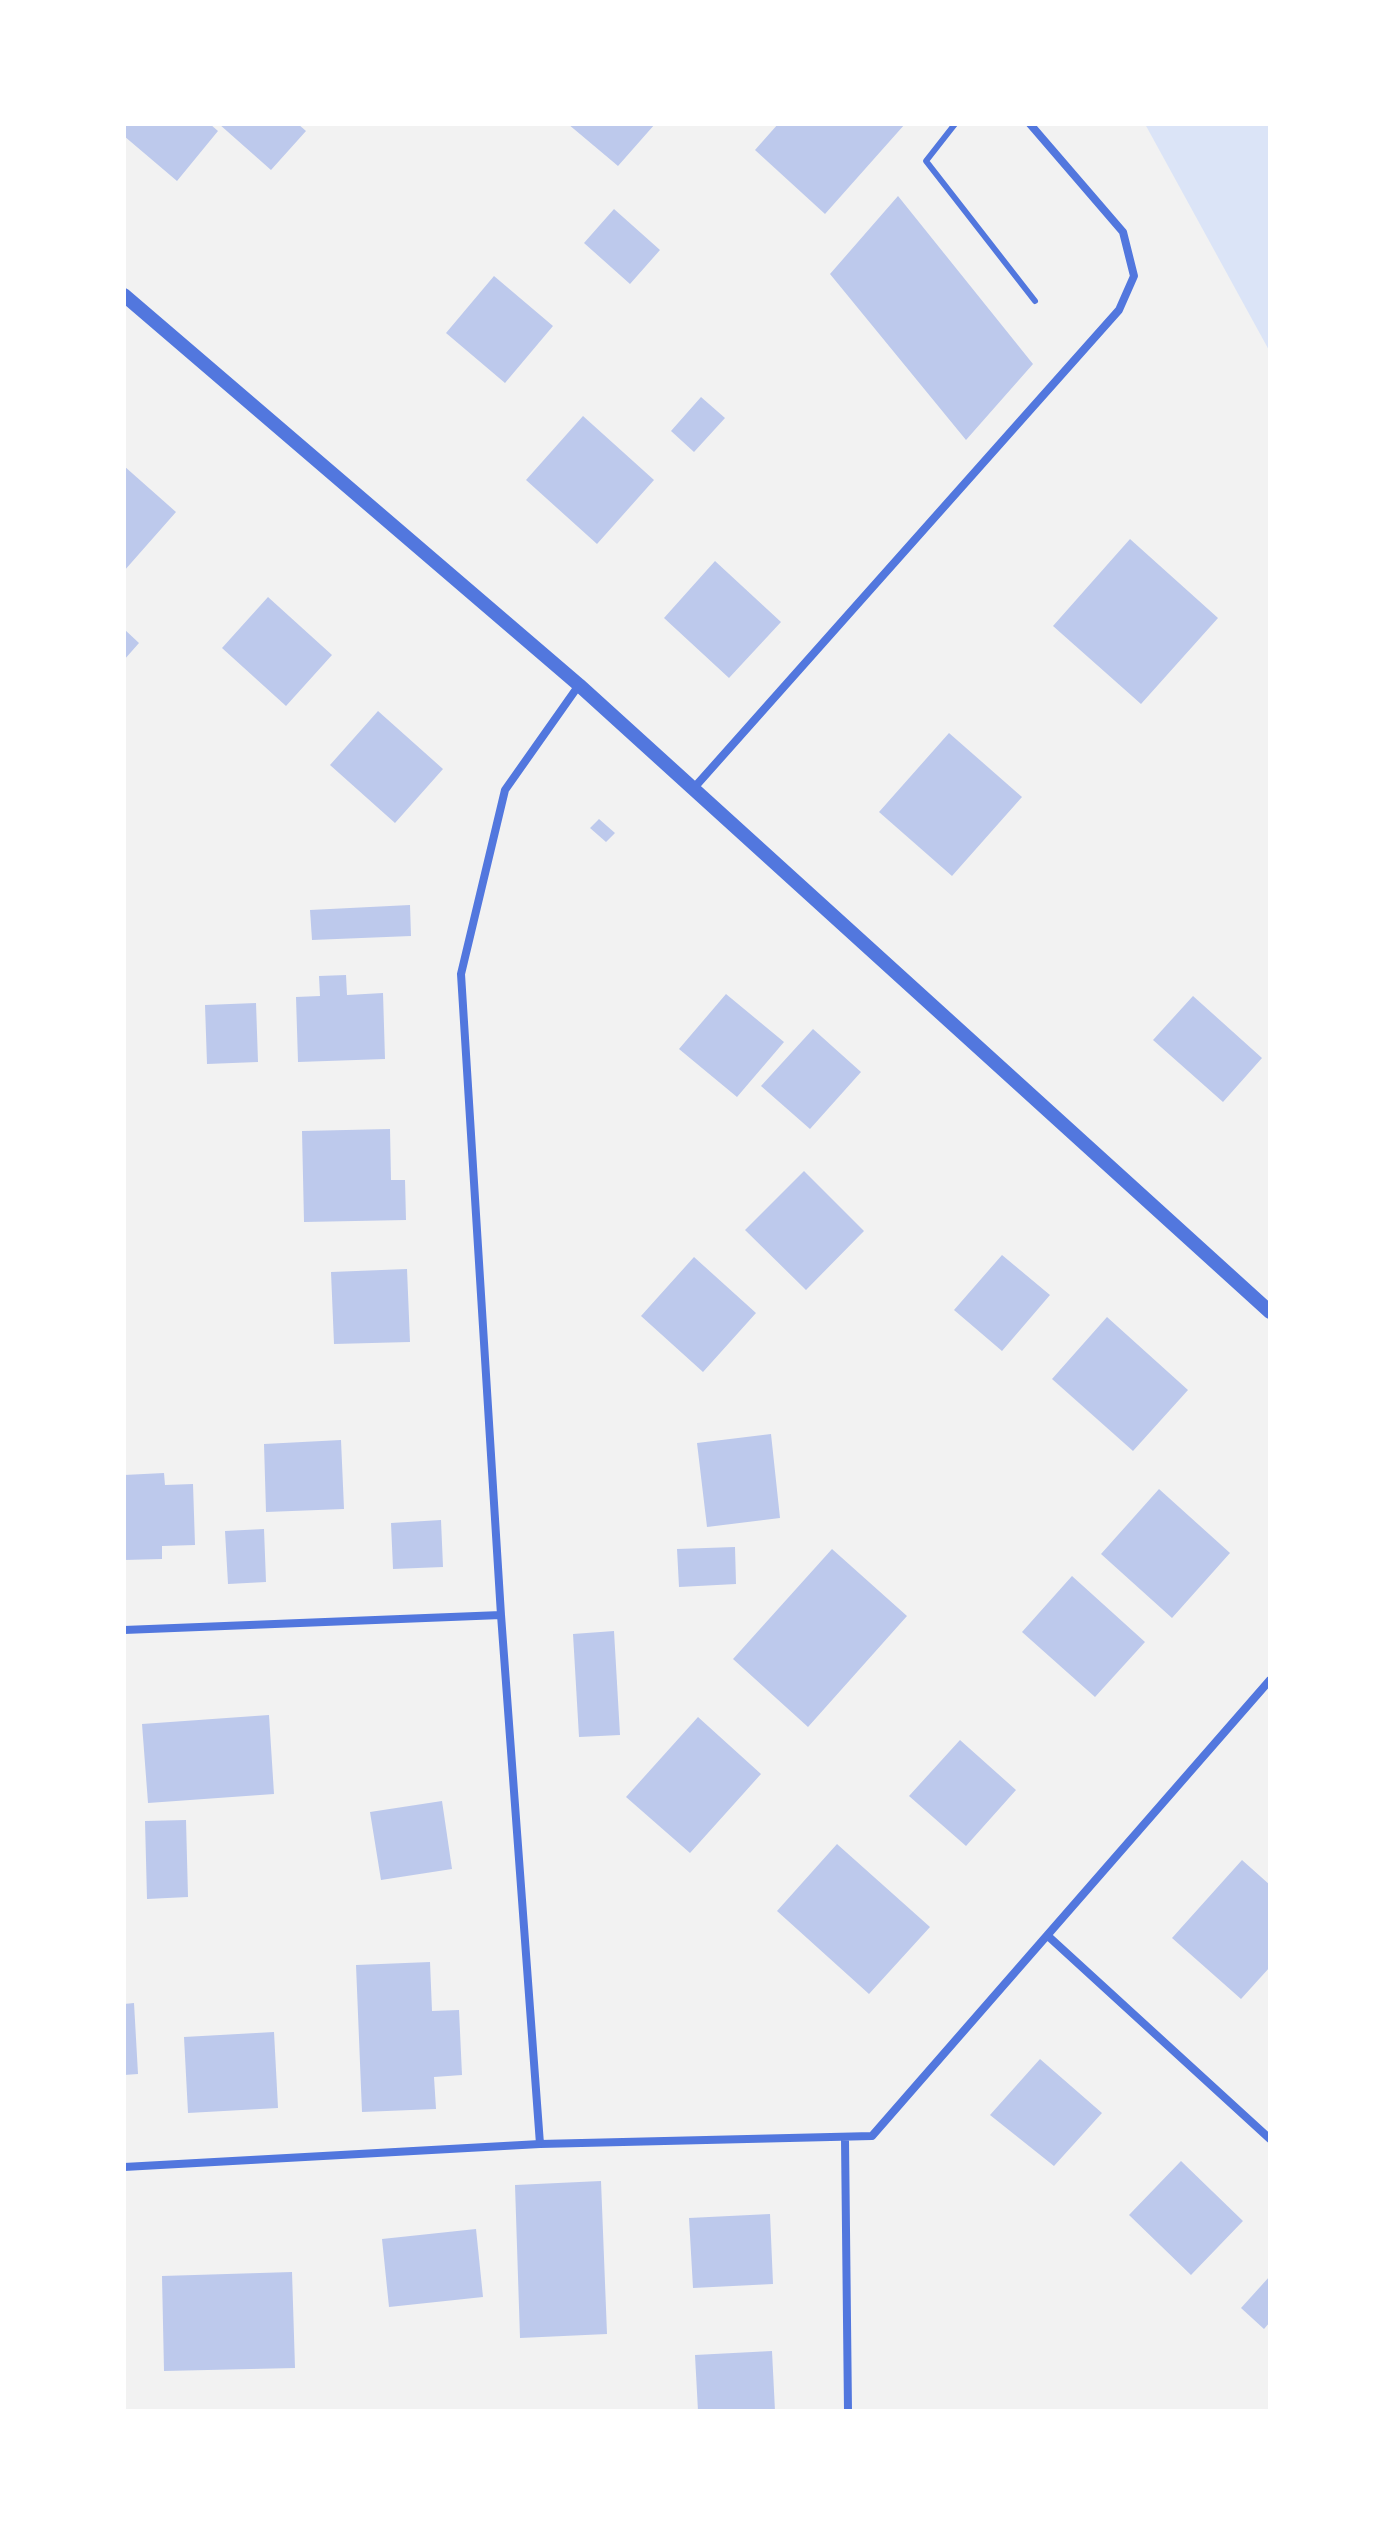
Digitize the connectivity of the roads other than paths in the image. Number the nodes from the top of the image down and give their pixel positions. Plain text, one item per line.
1 (955, 124) edge
2 (1030, 124) edge
3 (124, 295) edge
4 (1035, 301) dead end
5 (579, 685) junction
6 (693, 789) junction
7 (1270, 1312) edge
8 (501, 1615) junction
9 (124, 1630) edge
10 (1270, 1680) edge
11 (1048, 1936) junction
12 (845, 2139) junction
13 (1270, 2139) edge
14 (540, 2144) junction
15 (124, 2167) edge
16 (848, 2411) edge

1 - 4 lane
2 - 6 street
3 - 5 street
5 - 6 street
5 - 8 street
6 - 7 street
8 - 9 street
8 - 14 street
10 - 11 street
11 - 12 street
11 - 13 street
12 - 14 street
12 - 16 street
14 - 15 street

